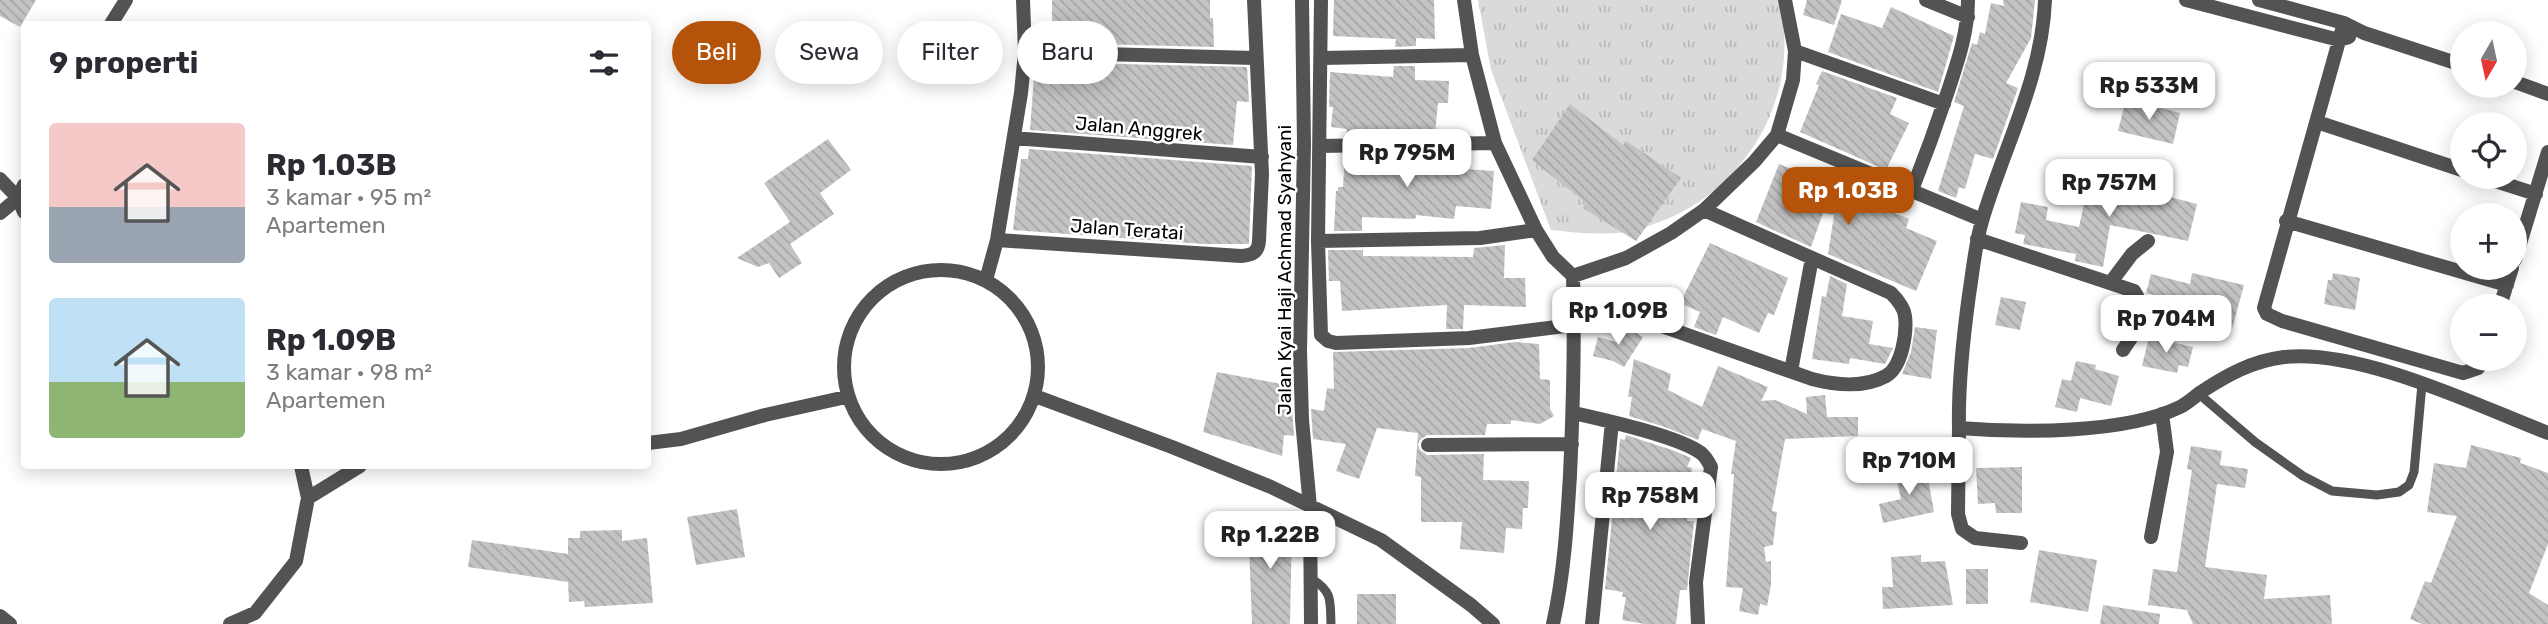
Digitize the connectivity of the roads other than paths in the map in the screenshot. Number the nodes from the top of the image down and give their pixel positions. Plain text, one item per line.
1 (126, 0) edge
2 (1023, 0) edge
3 (1254, 0) edge
4 (1302, 0) edge
5 (1321, 0) edge
6 (1464, 0) edge
7 (1785, 0) edge
8 (1926, 0) edge
9 (1968, 0) edge
10 (2045, 0) edge
11 (2186, 0) edge
12 (2259, 0) edge
13 (1968, 17) junction
14 (113, 21) edge
15 (1024, 21) edge
16 (2344, 23) junction
17 (2364, 33) junction
18 (2339, 40) junction
19 (1795, 51) junction
20 (1118, 54) edge
21 (1472, 55) junction
22 (1255, 58) junction
23 (1322, 58) junction
24 (2450, 61) edge
25 (1021, 84) edge
26 (2527, 86) edge
27 (2548, 94) edge
28 (1944, 104) junction
29 (2317, 122) junction
30 (1777, 135) junction
31 (1014, 138) junction
32 (1495, 143) junction
33 (1320, 146) junction
34 (2548, 152) edge
35 (1262, 157) junction
36 (2450, 166) edge
37 (0, 179) edge
38 (2520, 189) edge
39 (1912, 190) junction
40 (21, 192) edge
41 (2536, 194) junction
42 (1704, 210) junction
43 (0, 213) edge
44 (1982, 220) junction
45 (2286, 221) junction
46 (2527, 222) edge
47 (1536, 230) junction
48 (1977, 239) junction
49 (997, 240) junction
50 (1318, 241) junction
51 (2148, 241) dead end
52 (1812, 258) junction
53 (1573, 276) junction
54 (986, 280) junction
55 (2508, 280) edge
56 (2111, 282) junction
57 (2507, 285) junction
58 (2504, 294) edge
59 (1574, 295) junction
60 (1573, 325) junction
61 (2123, 350) dead end
62 (2450, 369) edge
63 (1791, 372) junction
64 (2422, 384) junction
65 (2199, 394) junction
66 (1035, 396) junction
67 (846, 397) junction
68 (1574, 413) junction
69 (2162, 414) junction
70 (1612, 422) junction
71 (1959, 428) junction
72 (2548, 433) edge
73 (651, 443) edge
74 (1572, 444) junction
75 (1428, 445) dead end
76 (302, 469) edge
77 (355, 469) edge
78 (308, 498) junction
79 (1310, 507) junction
80 (2151, 537) dead end
81 (2021, 543) dead end
82 (1312, 579) junction
83 (0, 616) edge
84 (10, 624) edge
85 (230, 624) edge
86 (1311, 624) edge
87 (1331, 624) edge
88 (1493, 624) edge
89 (1553, 624) edge
90 (1592, 624) edge
91 (1698, 624) edge

1 - 14 street
2 - 15 street
3 - 22 street
4 - 79 street, Jalan Kyai Haji Achmad Syahyani
5 - 23 street
6 - 21 street
7 - 19 street
8 - 13 street
9 - 13 street
10 - 44 street
11 - 18 street
12 - 16 street
13 - 28 street
16 - 17 street
16 - 18 street
17 - 18 street
17 - 24 street
18 - 29 street
19 - 28 street
19 - 30 street
20 - 22 street
21 - 23 street
21 - 32 street
22 - 35 street
23 - 33 street
25 - 31 street
26 - 27 street
28 - 39 street
29 - 36 street
29 - 45 street
30 - 39 street
30 - 42 street
31 - 35 street, Jalan Anggrek
31 - 49 street
32 - 33 street
32 - 47 street
33 - 50 street
34 - 41 street
35 - 49 street, Jalan Teratai
37 - 40 street
38 - 41 street
39 - 44 street
40 - 43 street
41 - 46 street
42 - 52 street
42 - 53 street
44 - 48 street
45 - 57 street
45 - 62 street
47 - 50 street
47 - 53 street
48 - 56 street
48 - 71 street
49 - 54 street
50 - 60 street
51 - 56 street
52 - 63 street
52 - 63 street
53 - 59 street
54 - 66 street
54 - 67 street
55 - 57 street
56 - 61 street
57 - 58 street
59 - 60 street
59 - 63 street
60 - 68 street
64 - 65 street
64 - 65 lane
64 - 72 street
65 - 69 street
66 - 67 street
66 - 79 street
67 - 73 street
68 - 70 street
68 - 74 street
69 - 71 street
69 - 80 street
70 - 90 street
70 - 91 street
71 - 81 street
74 - 75 street
74 - 89 street
76 - 78 street
77 - 78 street
78 - 85 street
79 - 82 street, Jalan Kyai Haji Achmad Syahyani
79 - 88 street
82 - 86 street, Jalan Kyai Haji Achmad Syahyani
82 - 87 lane
83 - 84 street

